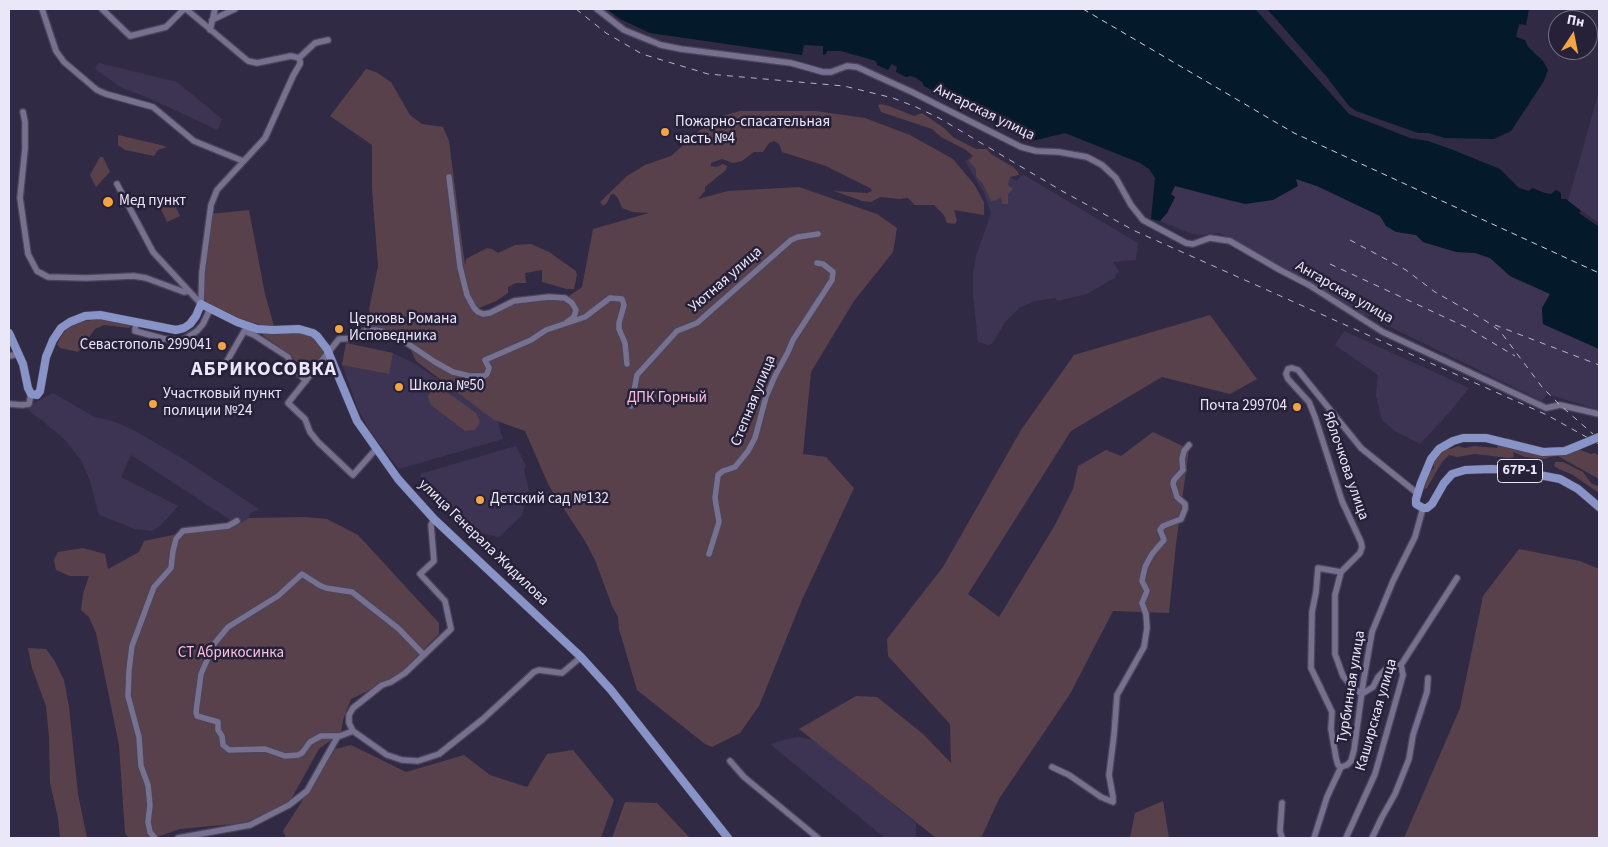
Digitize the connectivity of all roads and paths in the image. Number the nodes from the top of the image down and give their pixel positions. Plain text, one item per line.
1 (42, 9) edge
2 (102, 9) edge
3 (185, 9) edge
4 (215, 9) edge
5 (235, 9) edge
6 (597, 9) edge
7 (212, 20) junction
8 (210, 30) junction
9 (328, 40) dead end
10 (299, 58) junction
11 (22, 112) dead end
12 (243, 162) junction
13 (449, 177) dead end
14 (118, 184) dead end
15 (818, 234) dead end
16 (817, 263) dead end
17 (188, 291) junction
18 (201, 304) junction
19 (210, 309) junction
20 (136, 322) junction
21 (564, 325) junction
22 (246, 329) junction
23 (9, 333) edge
24 (328, 353) junction
25 (19, 354) junction
26 (9, 356) edge
27 (226, 361) dead end
28 (627, 364) dead end
29 (306, 381) junction
30 (34, 394) junction
31 (9, 404) edge
32 (631, 406) dead end
33 (1599, 414) edge
34 (1599, 437) edge
35 (1189, 445) dead end
36 (376, 449) junction
37 (1417, 493) junction
38 (1599, 507) edge
39 (1423, 508) junction
40 (434, 519) junction
41 (237, 521) dead end
42 (709, 554) dead end
43 (1341, 572) junction
44 (1457, 578) dead end
45 (423, 654) junction
46 (581, 657) junction
47 (1401, 665) junction
48 (1428, 678) dead end
49 (1362, 694) junction
50 (354, 731) junction
51 (338, 736) junction
52 (730, 762) dead end
53 (1052, 767) dead end
54 (1341, 767) junction
55 (1282, 803) dead end
56 (155, 838) edge
57 (178, 838) edge
58 (728, 838) edge
59 (818, 838) edge
60 (1282, 838) edge
61 (1314, 838) edge
62 (1346, 838) edge
63 (1372, 838) edge

1 - 12 street
2 - 3 street
3 - 8 street
4 - 7 street
5 - 7 street
6 - 33 street, Ангарская улица
7 - 8 street
8 - 10 street
9 - 10 street
10 - 12 street
11 - 17 street
12 - 18 street
13 - 21 street
14 - 17 street
15 - 32 street, Уютная улица
16 - 42 street, Степная улица
17 - 18 street
18 - 19 main road, улица Генерала Жидилова
18 - 20 main road
19 - 20 street
19 - 22 main road, улица Генерала Жидилова
20 - 30 main road
21 - 24 street
21 - 28 street
22 - 24 main road, улица Генерала Жидилова
22 - 27 street
22 - 29 street
23 - 25 main road
24 - 29 street
24 - 36 main road, улица Генерала Жидилова
25 - 26 street
25 - 30 main road
29 - 36 street
30 - 31 street
34 - 37 main road, 67Р-1, bridge
35 - 53 street
36 - 40 main road, улица Генерала Жидилова
37 - 39 main road
37 - 43 street, Яблочкова улица
38 - 39 main road, 67Р-1
39 - 49 street, Турбинная улица
40 - 45 street
40 - 46 main road, улица Генерала Жидилова
41 - 56 street
43 - 49 street
43 - 54 street
44 - 47 street, Каширская улица
45 - 50 street
45 - 51 street
46 - 50 street
46 - 58 main road, улица Генерала Жидилова
47 - 49 street
47 - 62 street, Каширская улица
48 - 63 street
49 - 54 street, Турбинная улица
50 - 51 street
51 - 57 street
52 - 59 street
54 - 61 street, Турбинная улица
55 - 60 street

